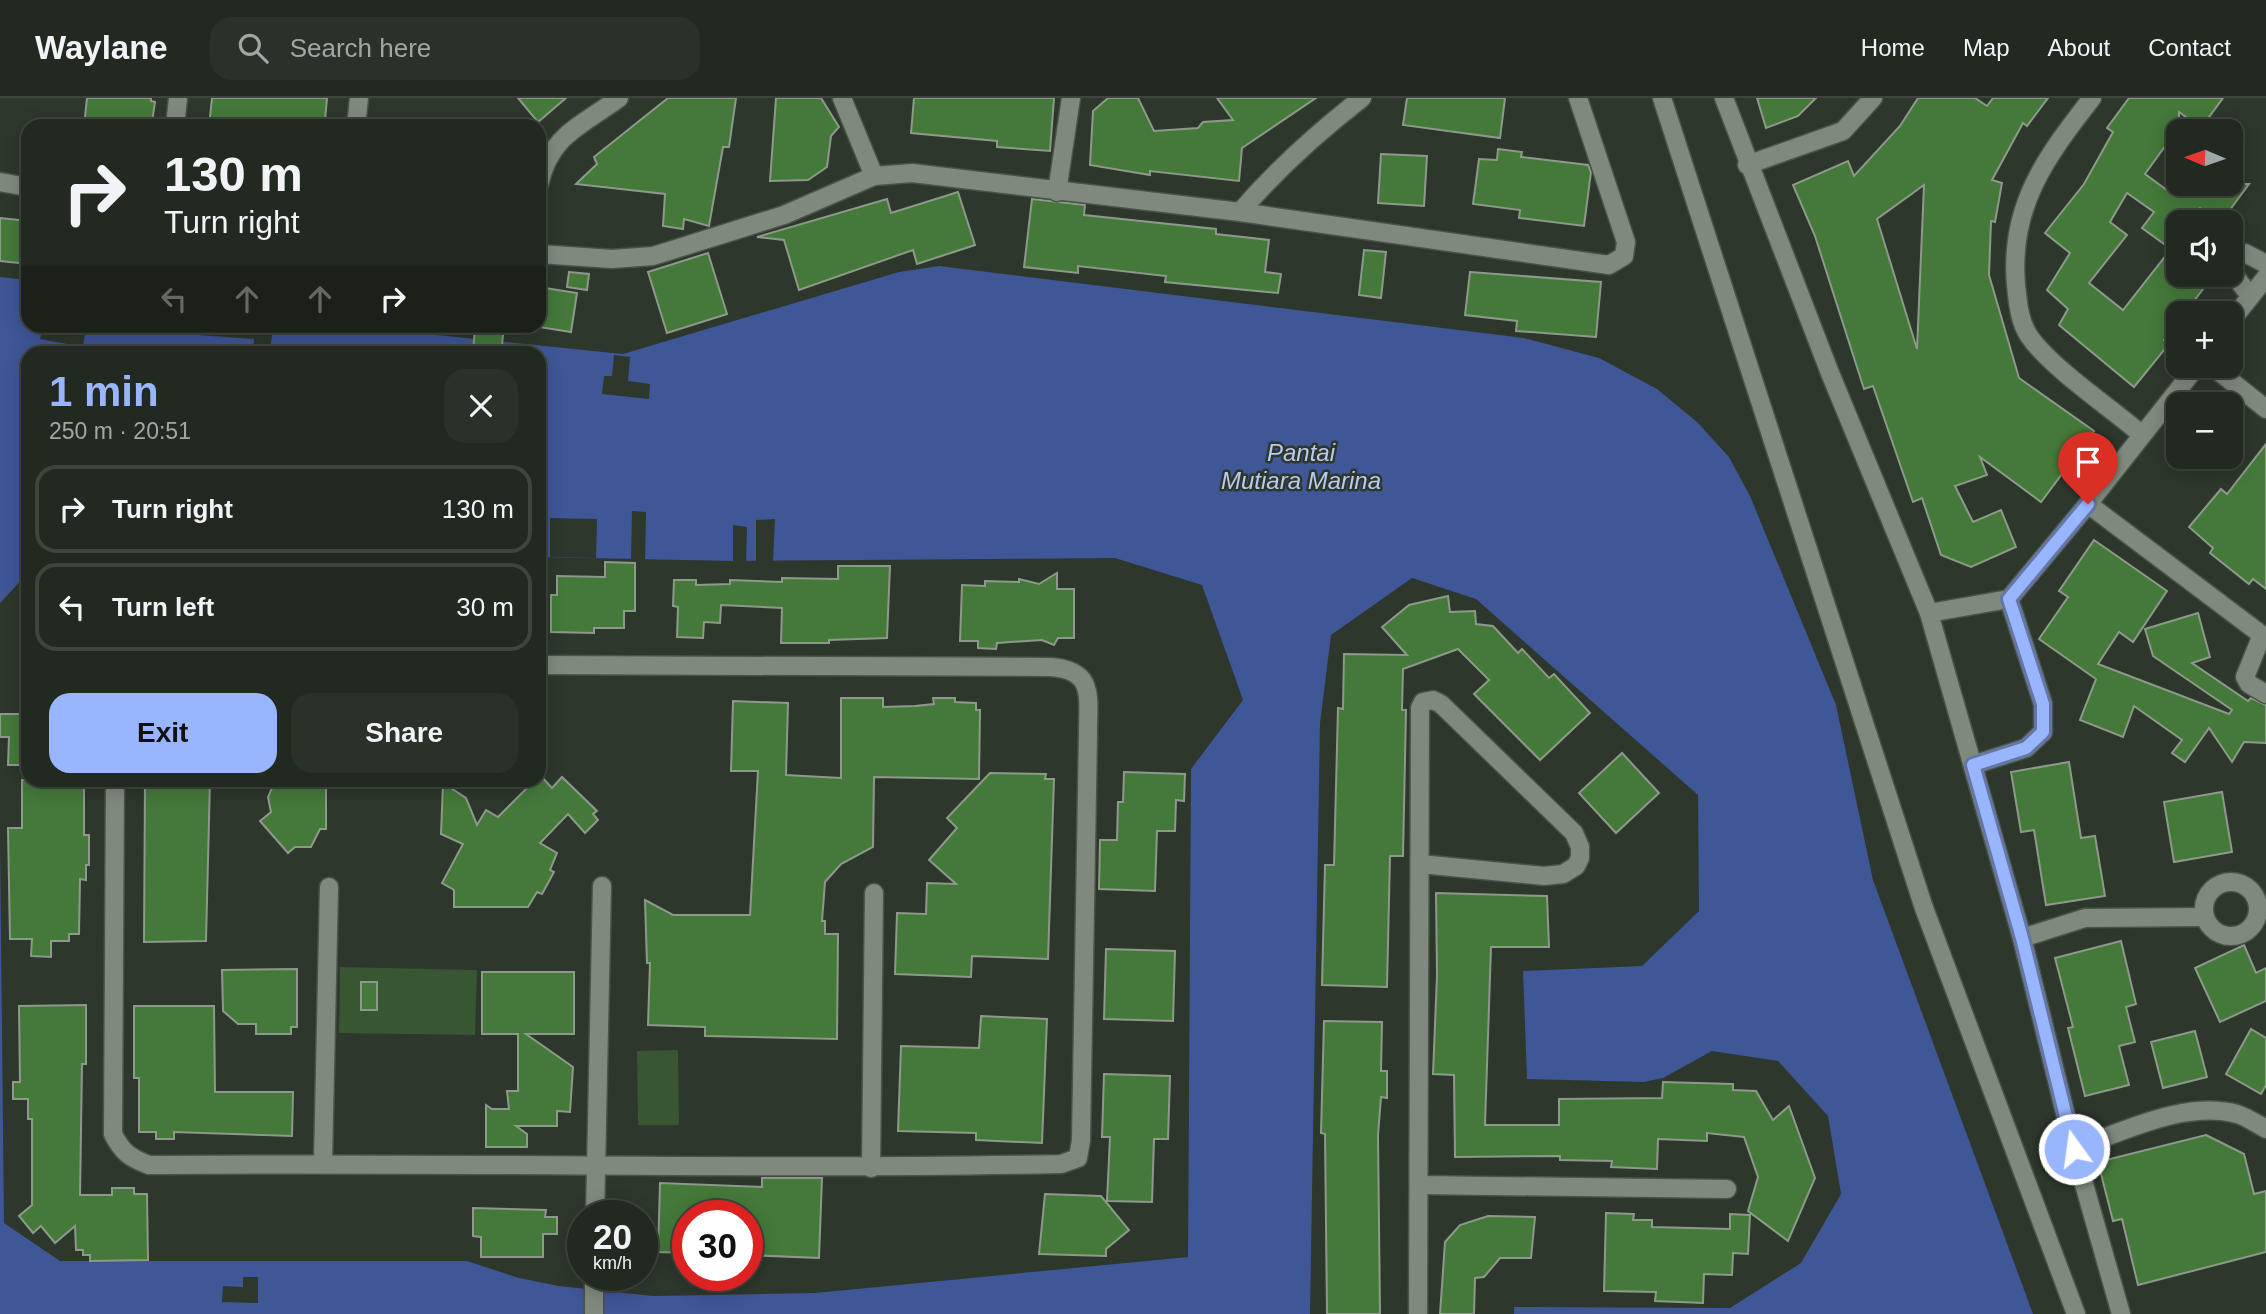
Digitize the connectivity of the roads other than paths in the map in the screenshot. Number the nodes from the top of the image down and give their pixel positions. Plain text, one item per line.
1 (177, 98) edge
2 (359, 98) edge
3 (619, 98) edge
4 (842, 98) edge
5 (1362, 98) edge
6 (1578, 98) edge
7 (1662, 98) edge
8 (1724, 98) edge
9 (1873, 98) edge
10 (2092, 98) edge
11 (1073, 99) edge
12 (175, 119) edge
13 (357, 119) edge
14 (546, 159) edge
15 (1748, 166) junction
16 (874, 176) junction
17 (0, 182) edge
18 (21, 186) edge
19 (1057, 192) junction
20 (1240, 212) junction
21 (546, 254) edge
22 (2266, 264) edge
23 (2266, 277) edge
24 (2251, 296) junction
25 (2243, 306) edge
26 (2187, 378) edge
27 (2227, 378) edge
28 (2266, 410) edge
29 (2141, 434) junction
30 (2088, 504) junction
31 (2009, 599) junction
32 (1929, 613) junction
33 (2264, 637) edge
34 (546, 665) edge
35 (2266, 694) edge
36 (1973, 765) junction
37 (115, 787) edge
38 (1420, 864) junction
39 (603, 886) dead end
40 (329, 887) dead end
41 (874, 893) dead end
42 (2205, 917) dead end
43 (2022, 938) junction
44 (2266, 1129) edge
45 (2074, 1149) junction
46 (323, 1162) junction
47 (596, 1165) junction
48 (871, 1168) junction
49 (1420, 1185) junction
50 (1727, 1189) dead end
51 (595, 1200) edge
52 (594, 1291) edge
53 (594, 1314) edge
54 (1418, 1314) edge
55 (2076, 1314) edge
56 (2121, 1314) edge

1 - 12 street
2 - 13 street
3 - 14 street
4 - 16 street
5 - 20 street
6 - 20 street
7 - 55 street
8 - 15 street
9 - 15 street
10 - 29 street
11 - 19 street
15 - 32 street
16 - 19 street
16 - 21 street
17 - 18 street
19 - 20 street
22 - 24 street
23 - 24 street
24 - 25 street
26 - 29 street
27 - 28 street
29 - 30 street
30 - 31 street
30 - 33 street
31 - 32 street
31 - 36 street
32 - 36 street
33 - 35 street
34 - 48 street
36 - 43 street
37 - 46 street
38 - 38 street
38 - 49 street
39 - 47 street
40 - 46 street
41 - 48 street
42 - 43 street
43 - 45 street
44 - 45 street
45 - 56 street
46 - 47 street
47 - 48 street
47 - 51 street
49 - 50 street
49 - 54 street
52 - 53 street

